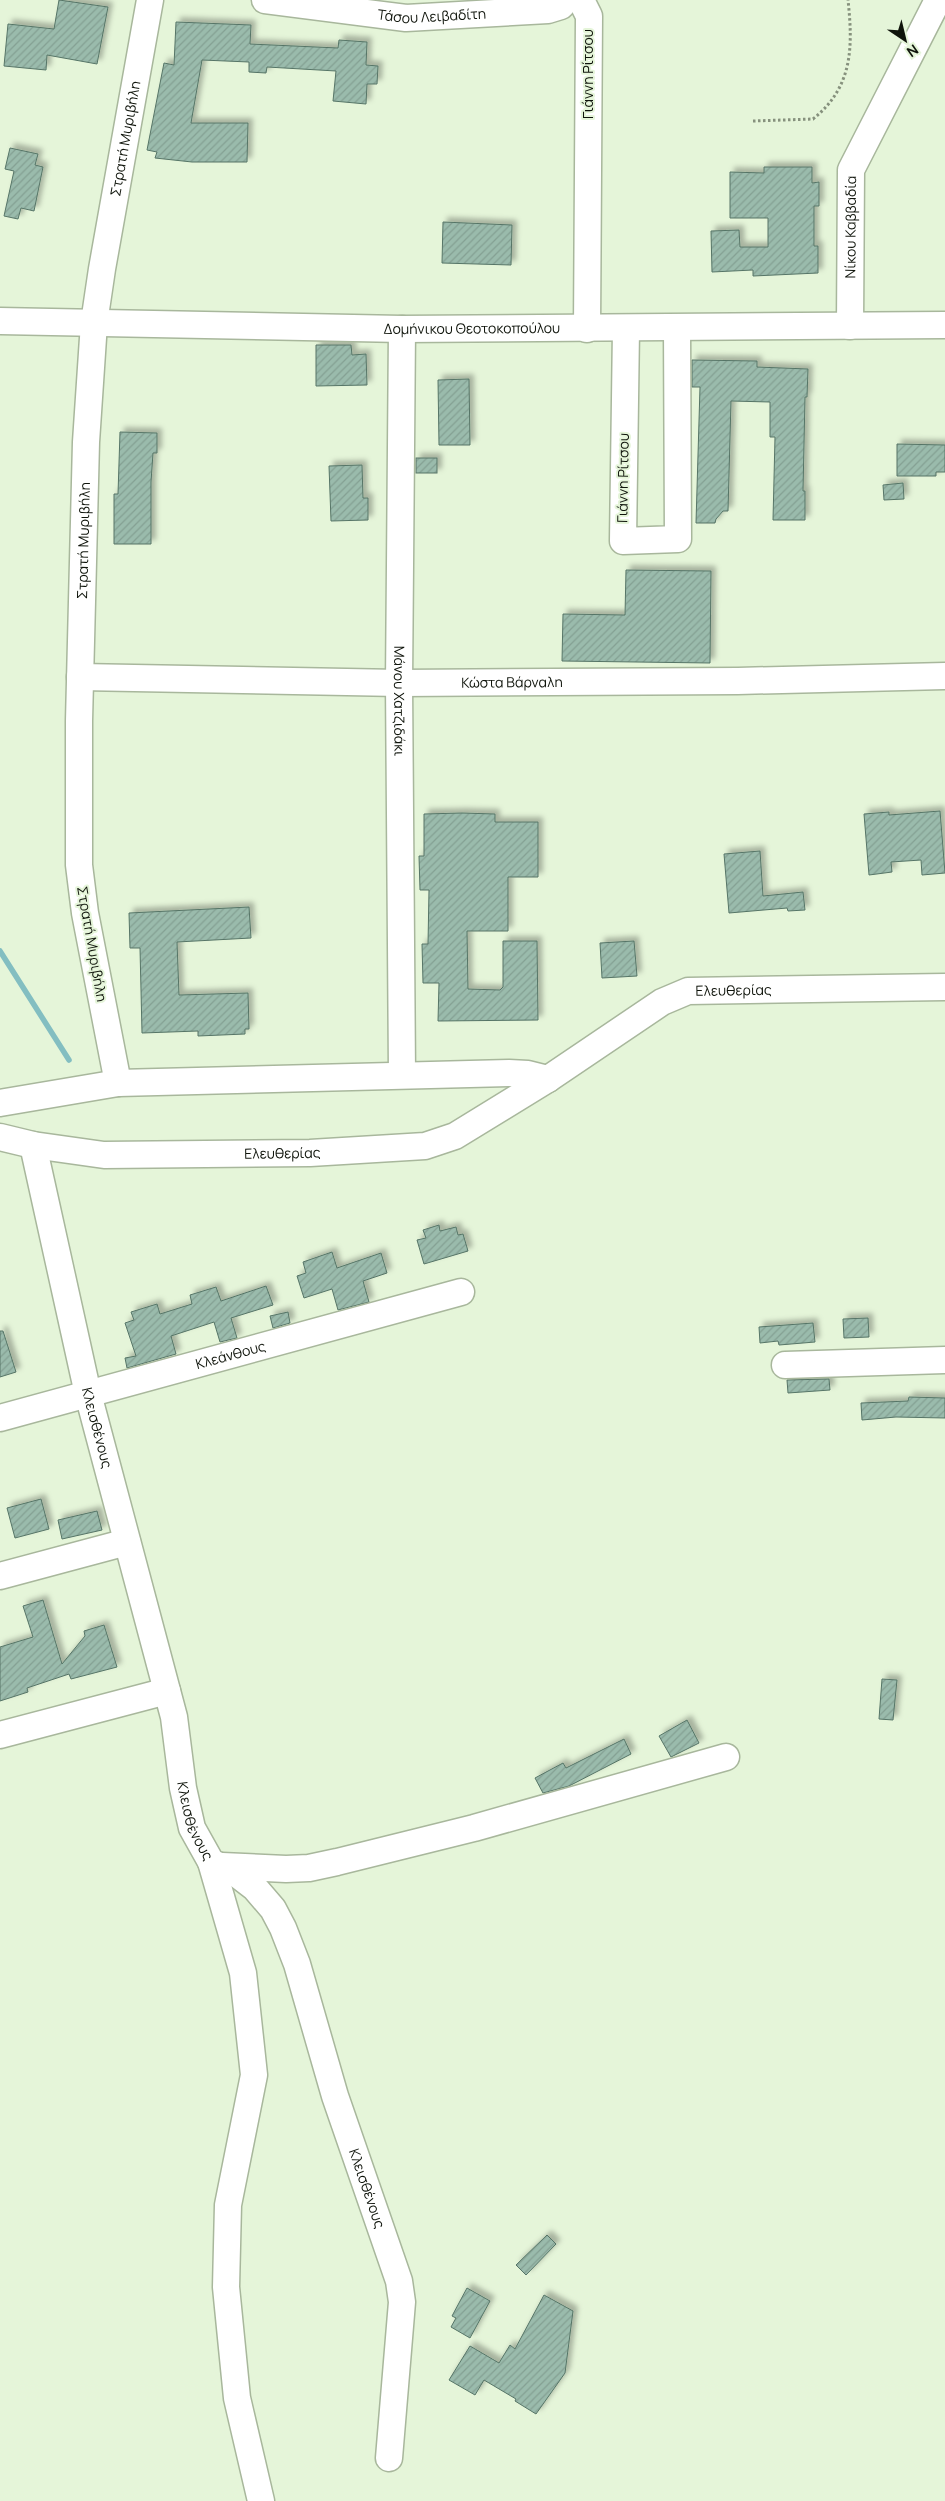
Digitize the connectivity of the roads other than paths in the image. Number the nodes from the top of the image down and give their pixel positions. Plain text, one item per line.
1 (150, 0) edge
2 (265, 0) edge
3 (566, 0) edge
4 (581, 0) edge
5 (938, 0) edge
6 (0, 321) edge
7 (94, 323) junction
8 (945, 325) edge
9 (850, 326) junction
10 (677, 328) junction
11 (402, 329) junction
12 (587, 329) junction
13 (626, 329) junction
14 (945, 676) edge
15 (80, 677) junction
16 (398, 682) junction
17 (945, 987) edge
18 (402, 1074) junction
19 (548, 1080) junction
20 (118, 1083) junction
21 (0, 1103) edge
22 (0, 1137) edge
23 (33, 1145) junction
24 (461, 1292) dead end
25 (945, 1360) edge
26 (785, 1365) dead end
27 (96, 1392) junction
28 (0, 1418) edge
29 (127, 1542) junction
30 (0, 1576) edge
31 (167, 1691) junction
32 (0, 1736) edge
33 (726, 1757) dead end
34 (215, 1864) junction
35 (389, 2458) dead end
36 (261, 2501) edge

1 - 7 street, Στρατή Μυριβήλη
2 - 3 street, Τάσου Λειβαδίτη
4 - 12 street, Γιάννη Ρίτσου
5 - 9 street, Νίκου Καββαδία
6 - 7 street, Δομήνικου Θεοτοκοπούλου
7 - 11 street, Δομήνικου Θεοτοκοπούλου
7 - 15 street, Στρατή Μυριβήλη
8 - 9 street, Δομήνικου Θεοτοκοπούλου
9 - 10 street, Δομήνικου Θεοτοκοπούλου
10 - 13 street, Δομήνικου Θεοτοκοπούλου
10 - 13 street, Γιάννη Ρίτσου
11 - 12 street, Δομήνικου Θεοτοκοπούλου
11 - 16 street, Μάνου Χατζιδάκι
12 - 13 street, Δομήνικου Θεοτοκοπούλου
14 - 16 street, Κώστα Βάρναλη
15 - 16 street, Κώστα Βάρναλη
15 - 20 street, Στρατή Μυριβήλη
16 - 18 street, Μάνου Χατζιδάκι
17 - 19 street, Ελευθερίας
18 - 19 street
18 - 20 street
19 - 23 street, Ελευθερίας
20 - 21 street
22 - 23 street, Ελευθερίας
23 - 27 street, Κλεισθένους
24 - 27 street, Κλεάνθους
25 - 26 street
27 - 28 street, Κλεάνθους
27 - 29 street, Κλεισθένους
29 - 30 street
29 - 31 street, Κλεισθένους
31 - 32 street
31 - 34 street, Κλεισθένους
33 - 34 street
34 - 35 street, Κλεισθένους
34 - 36 street

